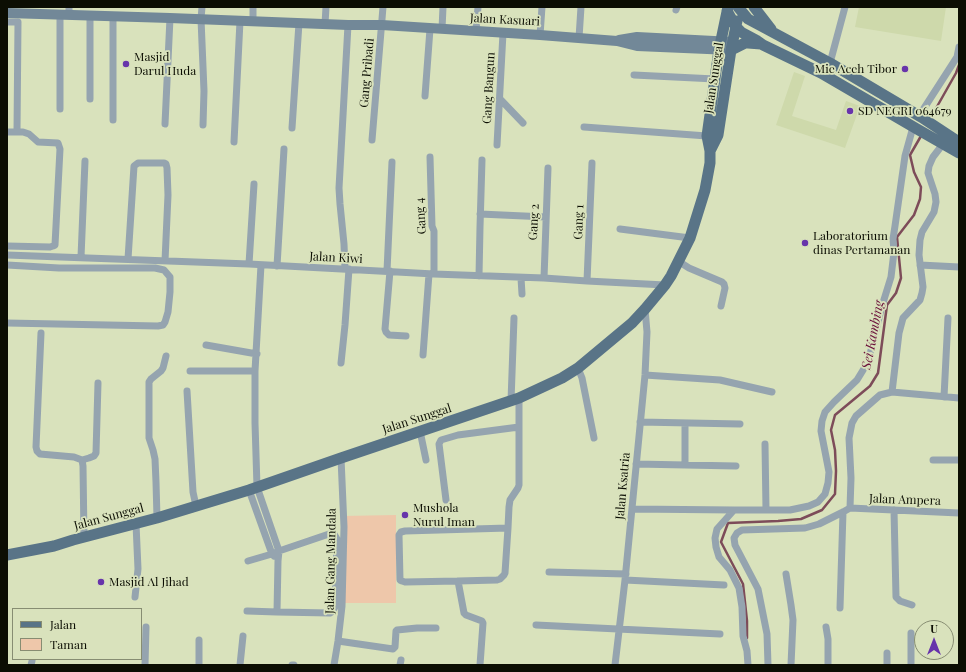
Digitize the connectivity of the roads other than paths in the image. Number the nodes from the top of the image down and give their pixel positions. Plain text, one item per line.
1 (202, 7) edge
2 (253, 7) edge
3 (326, 7) edge
4 (383, 7) edge
5 (444, 7) edge
6 (478, 7) edge
7 (542, 7) edge
8 (581, 7) edge
9 (754, 7) edge
10 (845, 7) edge
11 (739, 8) edge
12 (727, 9) edge
13 (20, 10) edge
14 (66, 12) edge
15 (7, 13) edge
16 (90, 15) junction
17 (113, 16) junction
18 (170, 18) junction
19 (201, 19) junction
20 (240, 21) junction
21 (252, 21) junction
22 (7, 22) edge
23 (299, 24) junction
24 (325, 24) junction
25 (348, 25) junction
26 (382, 26) junction
27 (736, 27) junction
28 (430, 28) junction
29 (442, 29) junction
30 (476, 31) junction
31 (503, 33) junction
32 (776, 34) junction
33 (540, 35) junction
34 (579, 38) junction
35 (720, 45) junction
36 (763, 45) junction
37 (732, 46) junction
38 (959, 47) edge
39 (830, 63) junction
40 (634, 76) dead end
41 (715, 79) junction
42 (425, 96) dead end
43 (90, 99) dead end
44 (500, 99) junction
45 (60, 109) dead end
46 (920, 117) junction
47 (113, 120) dead end
48 (523, 123) dead end
49 (165, 124) dead end
50 (203, 125) dead end
51 (584, 127) dead end
52 (292, 128) dead end
53 (915, 128) junction
54 (17, 131) junction
55 (7, 132) edge
56 (707, 136) junction
57 (372, 140) dead end
58 (943, 140) junction
59 (234, 142) dead end
60 (959, 142) edge
61 (497, 145) dead end
62 (284, 148) dead end
63 (710, 151) junction
64 (959, 153) edge
65 (430, 157) dead end
66 (482, 160) dead end
67 (85, 161) dead end
68 (392, 162) dead end
69 (592, 163) dead end
70 (548, 168) dead end
71 (254, 184) dead end
72 (480, 214) junction
73 (546, 217) junction
74 (620, 229) dead end
75 (690, 238) junction
76 (7, 246) edge
77 (7, 255) edge
78 (81, 257) junction
79 (128, 259) junction
80 (165, 261) junction
81 (678, 261) junction
82 (248, 264) junction
83 (7, 265) edge
84 (261, 265) junction
85 (920, 265) junction
86 (277, 266) junction
87 (959, 267) edge
88 (347, 269) junction
89 (388, 271) junction
90 (431, 274) junction
91 (479, 276) junction
92 (521, 278) junction
93 (544, 278) junction
94 (587, 281) junction
95 (665, 285) junction
96 (522, 294) dead end
97 (721, 306) dead end
98 (645, 309) junction
99 (514, 318) dead end
100 (948, 318) dead end
101 (7, 324) edge
102 (41, 333) dead end
103 (406, 336) dead end
104 (206, 346) dead end
105 (256, 354) junction
106 (423, 355) dead end
107 (166, 356) dead end
108 (341, 363) dead end
109 (578, 368) junction
110 (190, 371) dead end
111 (255, 371) junction
112 (645, 375) junction
113 (98, 383) dead end
114 (187, 391) dead end
115 (772, 392) dead end
116 (892, 392) junction
117 (944, 397) junction
118 (959, 398) edge
119 (515, 400) junction
120 (640, 422) junction
121 (685, 423) junction
122 (740, 424) dead end
123 (519, 427) junction
124 (420, 431) junction
125 (594, 438) dead end
126 (765, 444) dead end
127 (341, 458) junction
128 (82, 460) junction
129 (426, 460) dead end
130 (933, 460) dead end
131 (959, 460) edge
132 (636, 464) junction
133 (685, 466) junction
134 (736, 466) dead end
135 (253, 489) junction
136 (446, 500) dead end
137 (196, 506) junction
138 (850, 508) junction
139 (632, 509) junction
140 (734, 510) junction
141 (766, 510) junction
142 (894, 510) junction
143 (843, 512) junction
144 (959, 513) edge
145 (156, 518) junction
146 (136, 524) junction
147 (270, 525) junction
148 (262, 528) junction
149 (508, 528) junction
150 (84, 538) junction
151 (279, 551) junction
152 (272, 554) junction
153 (7, 555) edge
154 (278, 560) junction
155 (248, 561) dead end
156 (550, 572) dead end
157 (786, 574) dead end
158 (625, 577) junction
159 (458, 581) junction
160 (724, 585) dead end
161 (135, 597) dead end
162 (912, 605) dead end
163 (840, 608) dead end
164 (247, 611) dead end
165 (277, 612) junction
166 (536, 625) dead end
167 (146, 626) dead end
168 (826, 627) dead end
169 (436, 628) dead end
170 (619, 629) junction
171 (911, 633) dead end
172 (720, 634) dead end
173 (243, 636) dead end
174 (199, 640) dead end
175 (338, 641) junction
176 (887, 653) dead end
177 (145, 665) edge
178 (199, 665) edge
179 (240, 665) edge
180 (334, 665) edge
181 (480, 665) edge
182 (615, 665) edge
183 (748, 665) edge
184 (768, 665) edge
185 (792, 665) edge
186 (828, 665) edge
187 (887, 665) edge
188 (911, 665) edge

1 - 19 street
2 - 21 street
3 - 24 street
4 - 26 street, Gang Pribadi
5 - 29 street
6 - 30 street
7 - 33 street
8 - 34 street
9 - 32 main road
10 - 39 street
11 - 27 main road, Jalan Sunggal
11 - 32 main road
12 - 27 main road
12 - 35 main road, Jalan Sunggal
13 - 14 street, Jalan Kasuari
13 - 15 street, Jalan Kasuari
14 - 16 street, Jalan Kasuari
14 - 45 street
16 - 17 street, Jalan Kasuari
16 - 43 street
17 - 18 street, Jalan Kasuari
17 - 47 street
18 - 19 street, Jalan Kasuari
18 - 49 street
19 - 20 street, Jalan Kasuari
19 - 50 street
20 - 21 street, Jalan Kasuari
20 - 59 street
21 - 23 street, Jalan Kasuari
22 - 54 street
23 - 24 street, Jalan Kasuari
23 - 52 street
24 - 25 street, Jalan Kasuari
25 - 26 street, Jalan Kasuari
25 - 88 street
26 - 28 street, Jalan Kasuari
26 - 57 street, Gang Pribadi
27 - 36 main road
27 - 37 main road, Jalan Sunggal
28 - 29 street, Jalan Kasuari
28 - 42 street
29 - 30 street, Jalan Kasuari
30 - 31 street, Jalan Kasuari
31 - 33 street, Jalan Kasuari
31 - 44 street, Gang Bangun
32 - 39 main road
33 - 34 street, Jalan Kasuari
34 - 35 street, Jalan Kasuari
35 - 37 street, Jalan Kasuari
35 - 41 main road, Jalan Sunggal
36 - 37 main road
36 - 53 main road
37 - 63 main road, Jalan Sunggal
38 - 46 street
39 - 46 main road
40 - 41 street
41 - 56 main road, Jalan Sunggal
44 - 48 street
44 - 61 street, Gang Bangun
46 - 58 main road
51 - 56 street
53 - 58 main road
53 - 141 street
54 - 55 street
54 - 76 street
56 - 63 main road, Jalan Sunggal
58 - 60 main road
58 - 64 main road
58 - 85 street
62 - 86 street
63 - 75 main road, Jalan Sunggal
65 - 90 street, Gang 4
66 - 72 street
67 - 78 street
68 - 89 street
69 - 94 street, Gang 1
70 - 73 street, Gang 2
71 - 82 street
72 - 73 street
72 - 91 street
73 - 93 street, Gang 2
74 - 75 street
75 - 81 main road, Jalan Sunggal
77 - 78 street, Jalan Kiwi
78 - 79 street, Jalan Kiwi
79 - 80 street, Jalan Kiwi
79 - 80 street
80 - 82 street, Jalan Kiwi
81 - 95 main road, Jalan Sunggal
81 - 97 street
82 - 84 street, Jalan Kiwi
83 - 101 street
84 - 86 street, Jalan Kiwi
84 - 105 street
85 - 87 street
85 - 116 street
86 - 88 street, Jalan Kiwi
88 - 89 street, Jalan Kiwi
88 - 108 street
89 - 90 street, Jalan Kiwi
89 - 103 street
90 - 91 street, Jalan Kiwi
90 - 106 street, Gang 4
91 - 92 street, Jalan Kiwi
92 - 93 street, Jalan Kiwi
92 - 96 street
93 - 94 street, Jalan Kiwi
94 - 95 street, Jalan Kiwi
95 - 98 main road, Jalan Sunggal
98 - 109 main road, Jalan Sunggal
98 - 112 street, Jalan Ksatria
99 - 119 street
100 - 117 street
102 - 128 street
104 - 105 street
105 - 111 street
107 - 145 street
109 - 119 main road, Jalan Sunggal
109 - 125 street
110 - 111 street
111 - 135 street
112 - 115 street
112 - 120 street, Jalan Ksatria
113 - 128 street
114 - 137 street
116 - 117 street
116 - 138 street
117 - 118 street
119 - 123 street
119 - 124 main road, Jalan Sunggal
120 - 121 street
120 - 132 street, Jalan Ksatria
121 - 122 street
121 - 133 street
123 - 136 street
123 - 149 street
124 - 127 main road, Jalan Sunggal
124 - 129 street
126 - 141 street
127 - 135 main road, Jalan Sunggal
127 - 175 street, Jalan Gang Mandala
128 - 150 street
130 - 131 street
132 - 133 street
132 - 139 street, Jalan Ksatria
133 - 134 street
135 - 137 main road, Jalan Sunggal
135 - 147 street
135 - 148 street
137 - 145 main road, Jalan Sunggal
138 - 142 street, Jalan Ampera
138 - 143 street
139 - 140 street
139 - 158 street, Jalan Ksatria
140 - 141 street
140 - 183 street
142 - 144 street, Jalan Ampera
142 - 162 street
143 - 163 street
143 - 184 street
145 - 146 main road, Jalan Sunggal
146 - 150 main road, Jalan Sunggal
146 - 161 street
147 - 148 street
147 - 151 street
148 - 152 street
149 - 159 street
149 - 159 street
150 - 153 main road, Jalan Sunggal
151 - 152 street
151 - 154 street
151 - 165 street
152 - 154 street
152 - 155 street
154 - 165 street
156 - 158 street
157 - 185 street
158 - 160 street
158 - 170 street, Jalan Ksatria
159 - 181 street
164 - 165 street
166 - 170 street
167 - 177 street
168 - 186 street
169 - 175 street
170 - 172 street
170 - 182 street, Jalan Ksatria
171 - 188 street
173 - 179 street
174 - 178 street
175 - 180 street, Jalan Gang Mandala
176 - 187 street

